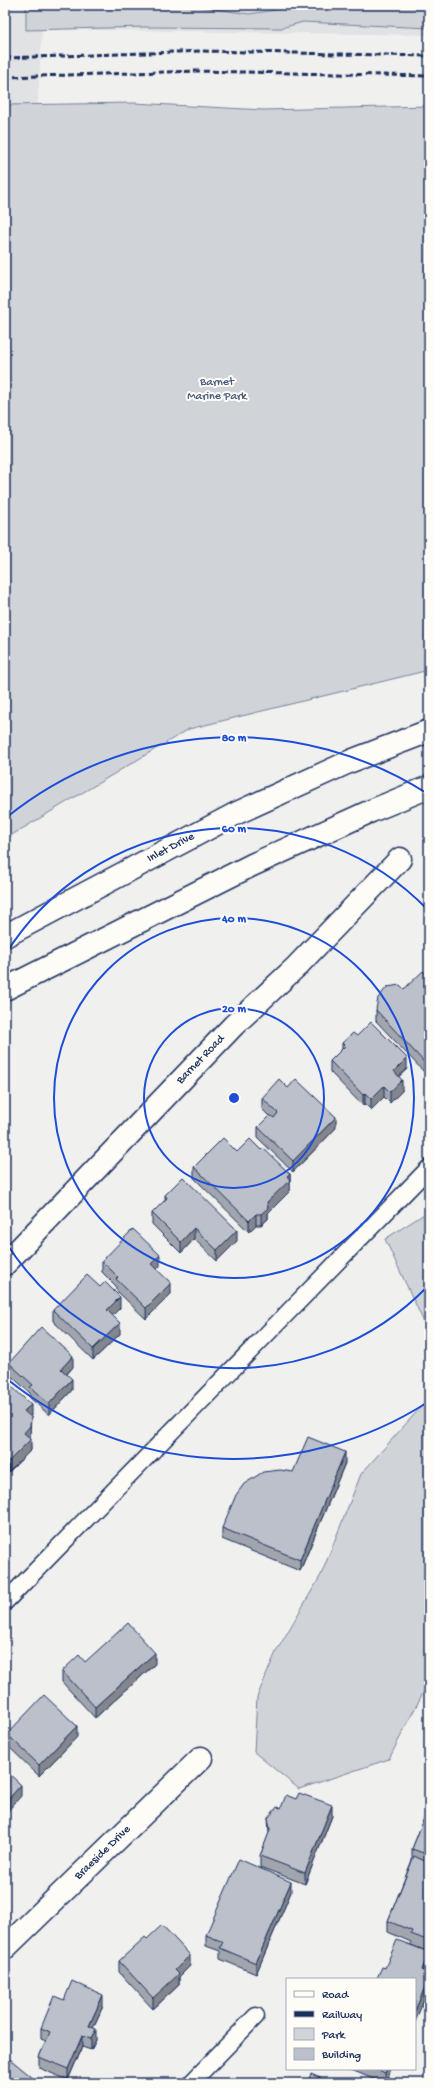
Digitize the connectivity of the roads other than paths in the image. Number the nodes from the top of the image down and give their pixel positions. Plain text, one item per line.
1 (429, 731) edge
2 (429, 787) edge
3 (400, 859) dead end
4 (5, 936) edge
5 (5, 989) edge
6 (428, 1170) edge
7 (5, 1264) edge
8 (5, 1602) edge
9 (201, 1758) dead end
10 (5, 1948) edge
11 (256, 2016) dead end
12 (191, 2083) edge

1 - 4 main road, Inlet Drive
2 - 5 main road
3 - 7 main road, Barnet Road
6 - 8 lane
9 - 10 main road, Braeside Drive
11 - 12 lane

